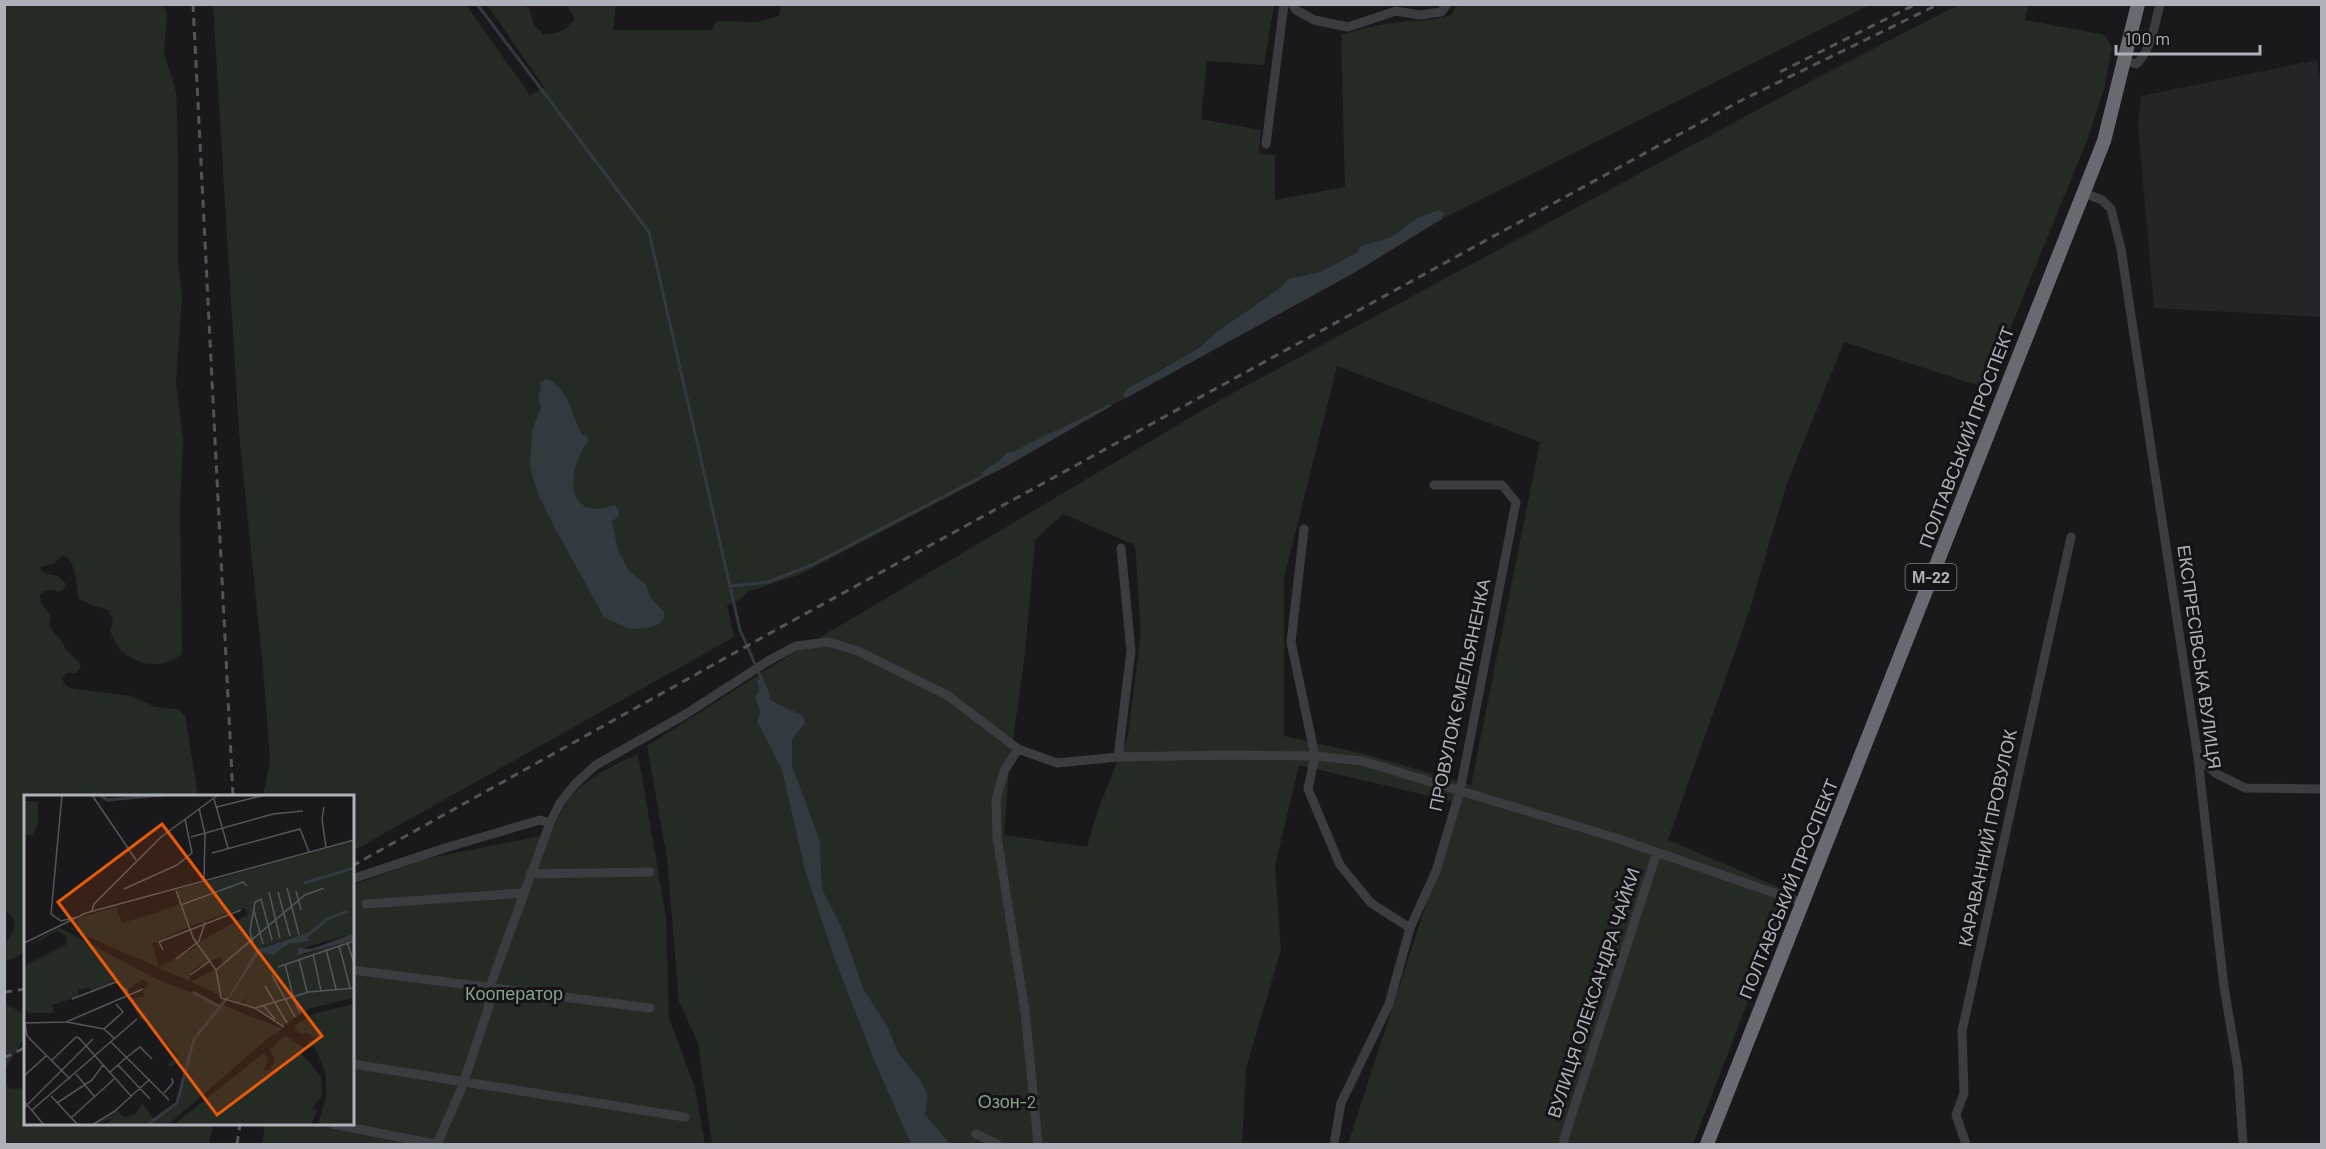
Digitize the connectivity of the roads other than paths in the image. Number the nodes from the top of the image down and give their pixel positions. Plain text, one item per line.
1 (1284, 4) edge
2 (1292, 4) edge
3 (1447, 4) edge
4 (2138, 4) edge
5 (2160, 4) edge
6 (2125, 61) junction
7 (1266, 144) dead end
8 (2084, 193) junction
9 (1434, 485) dead end
10 (1304, 529) dead end
11 (2071, 537) dead end
12 (1121, 548) dead end
13 (1018, 749) junction
14 (1315, 756) junction
15 (1118, 757) junction
16 (2198, 758) junction
17 (2322, 789) edge
18 (1460, 791) junction
19 (549, 823) junction
20 (1657, 852) junction
21 (650, 872) dead end
22 (530, 874) junction
23 (354, 878) edge
24 (524, 892) junction
25 (1803, 903) junction
26 (366, 904) dead end
27 (1410, 928) junction
28 (354, 970) edge
29 (489, 988) junction
30 (650, 1008) dead end
31 (354, 1064) edge
32 (465, 1080) junction
33 (684, 1117) dead end
34 (337, 1125) edge
35 (976, 1134) dead end
36 (436, 1144) edge
37 (997, 1144) edge
38 (1038, 1144) edge
39 (1334, 1144) edge
40 (1564, 1144) edge
41 (1709, 1144) edge
42 (1966, 1144) edge
43 (2242, 1144) edge

1 - 7 street
2 - 3 street
4 - 6 highway, ПОЛТАВСЬКИЙ ПРОСПЕКТ / М-22
5 - 6 street
6 - 8 highway, ПОЛТАВСЬКИЙ ПРОСПЕКТ / М-22
8 - 16 street, ЕКСПРЕСІВСЬКА ВУЛИЦЯ
8 - 25 highway, ПОЛТАВСЬКИЙ ПРОСПЕКТ / М-22
9 - 18 street, ПРОВУЛОК ЄМЕЛЬЯНЕНКА
10 - 14 street
11 - 42 street, КАРАВАННИЙ ПРОВУЛОК
12 - 15 street
13 - 15 street
13 - 19 street
13 - 38 street
14 - 15 street
14 - 18 street
14 - 27 street
16 - 17 street
16 - 43 street, ЕКСПРЕСІВСЬКА ВУЛИЦЯ
18 - 20 street
18 - 27 street, ПРОВУЛОК ЄМЕЛЬЯНЕНКА
19 - 22 street
19 - 23 street
20 - 25 street
20 - 40 street, ВУЛИЦЯ ОЛЕКСАНДРА ЧАЙКИ
21 - 22 street
22 - 24 street
24 - 26 street
24 - 29 street
25 - 41 highway, ПОЛТАВСЬКИЙ ПРОСПЕКТ / М-22
27 - 39 street, ПРОВУЛОК ЄМЕЛЬЯНЕНКА
28 - 29 street
29 - 30 street
29 - 32 street
31 - 32 street
32 - 33 street
32 - 36 street
34 - 36 street
35 - 37 street

